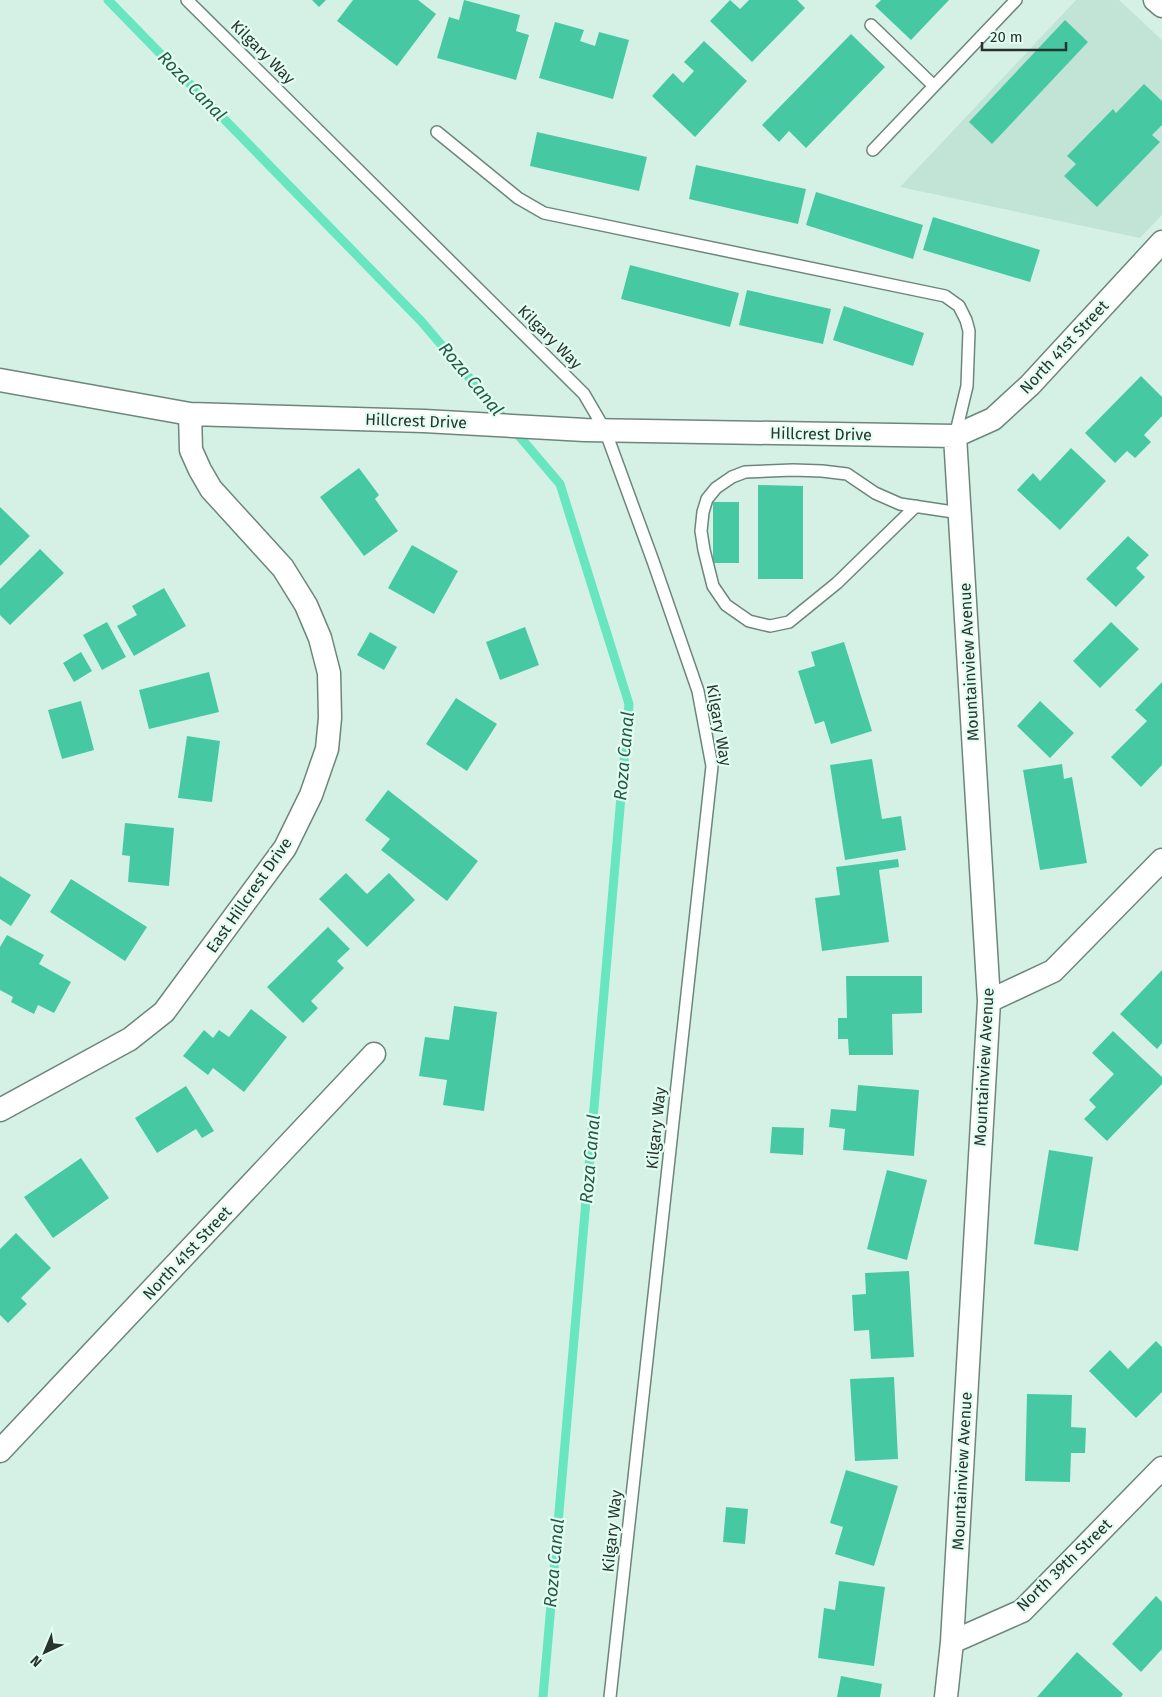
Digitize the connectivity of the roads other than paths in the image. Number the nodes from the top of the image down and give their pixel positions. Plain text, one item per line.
1 (187, 0) edge
2 (1016, 0) edge
3 (1155, 0) edge
4 (1162, 6) edge
5 (871, 25) dead end
6 (934, 86) junction
7 (437, 132) dead end
8 (873, 150) dead end
9 (1162, 242) edge
10 (0, 380) edge
11 (190, 414) junction
12 (595, 430) junction
13 (955, 436) junction
14 (916, 506) junction
15 (960, 513) junction
16 (1162, 860) edge
17 (989, 1002) junction
18 (374, 1054) dead end
19 (0, 1110) edge
20 (0, 1451) edge
21 (1162, 1468) edge
22 (952, 1642) junction
23 (610, 1697) edge
24 (946, 1697) edge

1 - 12 lane, Kilgary Way
2 - 6 lane
3 - 4 street
5 - 6 lane
6 - 8 lane
7 - 13 lane
9 - 13 street, North 41st Street
10 - 11 street, Hillcrest Drive
11 - 12 street, Hillcrest Drive
11 - 19 street, East Hillcrest Drive
12 - 13 street, Hillcrest Drive
12 - 23 lane, Kilgary Way
13 - 15 street, Mountainview Avenue
14 - 14 lane
14 - 15 lane
15 - 17 street, Mountainview Avenue
16 - 17 street
17 - 22 street, Mountainview Avenue
18 - 20 street, North 41st Street
21 - 22 street, North 39th Street
22 - 24 street, Mountainview Avenue

